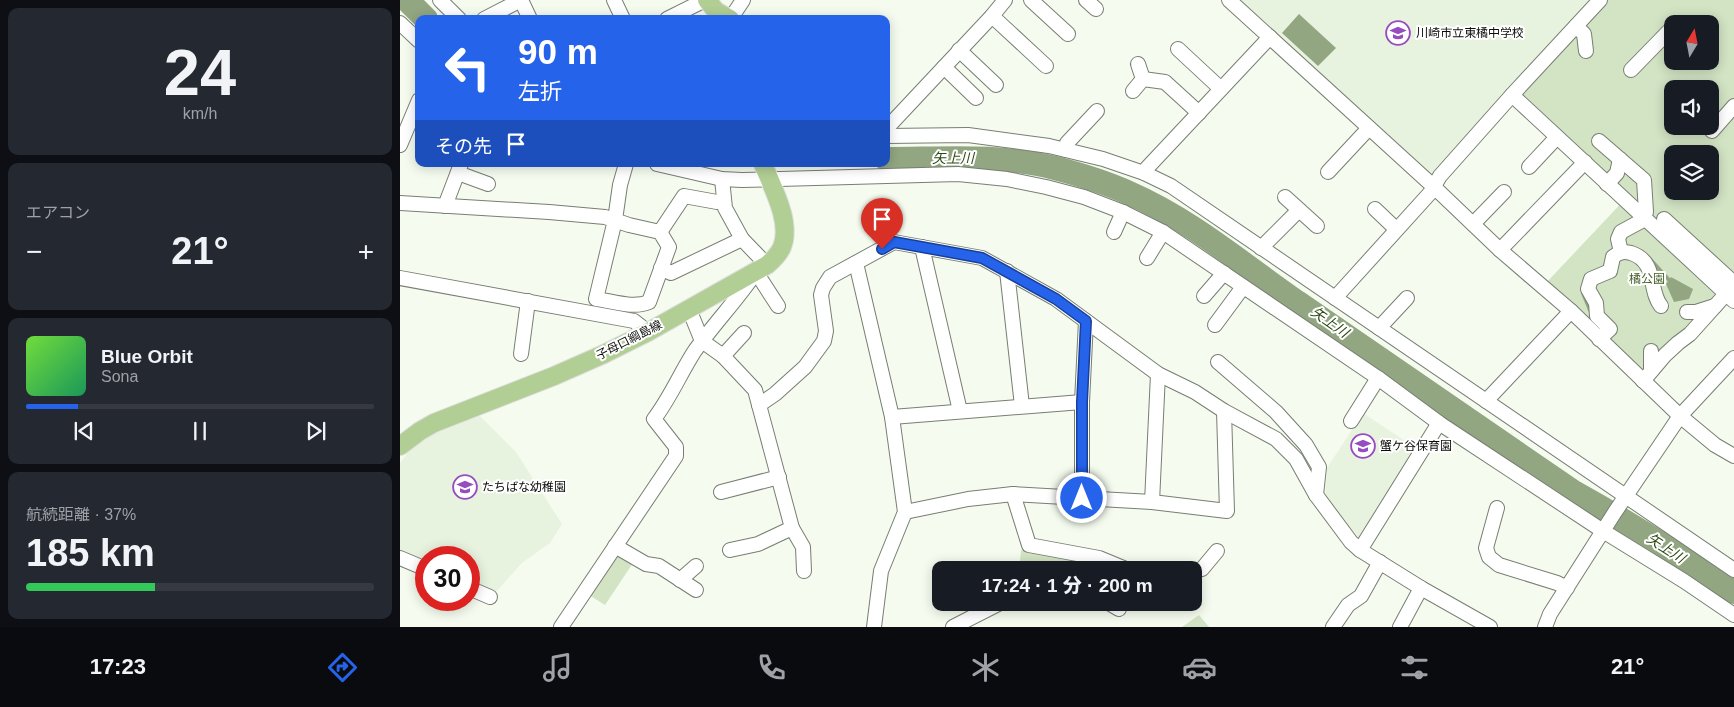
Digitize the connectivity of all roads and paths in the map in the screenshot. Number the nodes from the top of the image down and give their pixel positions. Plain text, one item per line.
1 (440, 0) edge
2 (521, 0) edge
3 (614, 0) edge
4 (706, 0) edge
5 (743, 0) edge
6 (1005, 0) edge
7 (1031, 0) edge
8 (1230, 0) edge
9 (1600, 0) edge
10 (455, 15) edge
11 (492, 15) edge
12 (528, 15) edge
13 (621, 15) edge
14 (675, 15) edge
15 (725, 15) edge
16 (733, 15) edge
17 (992, 16) junction
18 (400, 23) edge
19 (1576, 26) junction
20 (1068, 34) dead end
21 (1664, 36) edge
22 (415, 37) edge
23 (1270, 37) junction
24 (1178, 49) dead end
25 (959, 50) junction
26 (1586, 51) dead end
27 (1138, 64) dead end
28 (1046, 66) dead end
29 (944, 67) junction
30 (1631, 70) dead end
31 (1143, 79) junction
32 (996, 85) dead end
33 (1221, 89) junction
34 (1132, 91) dead end
35 (1512, 95) junction
36 (976, 98) dead end
37 (1734, 106) edge
38 (415, 110) edge
39 (1097, 110) dead end
40 (1198, 113) junction
41 (1719, 123) edge
42 (409, 124) edge
43 (890, 125) edge
44 (1369, 128) junction
45 (890, 136) edge
46 (1557, 136) junction
47 (1599, 141) dead end
48 (400, 145) edge
49 (1066, 150) junction
50 (1620, 159) junction
51 (1585, 162) junction
52 (625, 167) edge
53 (670, 167) edge
54 (1529, 167) dead end
55 (459, 168) edge
56 (1328, 172) dead end
57 (1144, 173) junction
58 (767, 174) edge
59 (722, 179) junction
60 (488, 184) dead end
61 (1608, 184) junction
62 (1433, 186) junction
63 (1504, 192) dead end
64 (1285, 197) dead end
65 (723, 200) junction
66 (400, 203) edge
67 (445, 206) junction
68 (1375, 209) dead end
69 (1299, 210) junction
70 (1124, 212) junction
71 (1655, 219) junction
72 (615, 220) junction
73 (1473, 224) junction
74 (1317, 226) dead end
75 (1396, 229) junction
76 (660, 232) junction
77 (1114, 232) dead end
78 (1163, 232) junction
79 (742, 239) junction
80 (922, 247) junction
81 (1261, 248) junction
82 (1620, 248) junction
83 (1500, 250) junction
84 (1147, 258) dead end
85 (856, 263) junction
86 (661, 268) junction
87 (762, 269) junction
88 (1007, 271) junction
89 (1224, 273) junction
90 (400, 278) edge
91 (1732, 286) edge
92 (1243, 287) junction
93 (1204, 296) dead end
94 (1334, 298) junction
95 (1407, 298) dead end
96 (528, 302) junction
97 (1716, 305) junction
98 (778, 306) dead end
99 (1661, 306) dead end
100 (689, 309) junction
101 (1571, 311) junction
102 (1686, 312) dead end
103 (1086, 321) junction
104 (1215, 325) dead end
105 (1379, 328) junction
106 (648, 332) junction
107 (744, 333) dead end
108 (1599, 339) junction
109 (702, 341) junction
110 (1651, 351) dead end
111 (521, 354) dead end
112 (723, 356) junction
113 (1734, 358) edge
114 (1218, 362) dead end
115 (1158, 374) junction
116 (1647, 376) junction
117 (1378, 378) junction
118 (1486, 401) junction
119 (1082, 402) junction
120 (760, 405) junction
121 (1022, 406) junction
122 (960, 411) junction
123 (1224, 411) junction
124 (1680, 416) junction
125 (892, 417) junction
126 (1352, 421) dead end
127 (1439, 423) junction
128 (400, 446) edge
129 (1734, 456) edge
130 (779, 477) junction
131 (721, 492) dead end
132 (1013, 494) junction
133 (1316, 495) junction
134 (1626, 496) junction
135 (1082, 498) junction
136 (1152, 502) junction
137 (1497, 508) dead end
138 (905, 512) junction
139 (792, 528) junction
140 (1603, 531) junction
141 (615, 546) junction
142 (730, 550) dead end
143 (1360, 550) junction
144 (1217, 551) dead end
145 (400, 558) edge
146 (1106, 561) edge
147 (1380, 562) junction
148 (415, 564) edge
149 (696, 566) dead end
150 (1202, 569) edge
151 (1734, 570) edge
152 (804, 571) dead end
153 (680, 580) junction
154 (1421, 588) junction
155 (1566, 588) junction
156 (696, 590) dead end
157 (480, 593) edge
158 (490, 597) dead end
159 (984, 611) edge
160 (1734, 615) edge
161 (562, 627) edge
162 (874, 627) edge
163 (953, 627) edge
164 (1333, 627) edge
165 (1400, 627) edge
166 (1490, 627) edge
167 (1545, 627) edge

1 - 10 street
2 - 11 street
2 - 12 street
3 - 13 street
4 - 14 street
4 - 15 main road
5 - 16 street
6 - 17 street
7 - 20 street
8 - 23 street
9 - 19 street
17 - 25 street
17 - 28 street
18 - 22 street
19 - 26 street
19 - 35 street
21 - 30 street
23 - 33 street
23 - 44 street
24 - 33 street
25 - 29 street
25 - 32 street
27 - 31 street
29 - 36 street
29 - 43 street
31 - 34 street
31 - 40 street
33 - 40 street
35 - 46 street
35 - 62 street
37 - 41 street
38 - 42 street
39 - 49 street
40 - 57 street
42 - 48 street
44 - 56 street
44 - 62 street
45 - 49 street
46 - 51 street
46 - 54 street
47 - 50 street
49 - 57 street
50 - 61 street
50 - 71 street
51 - 61 street
51 - 83 street
52 - 72 street
53 - 59 street
55 - 60 street
55 - 67 street
57 - 81 street
58 - 59 street
58 - 70 street
58 - 87 main road, 子母口綱島線
59 - 65 street
61 - 71 street
62 - 73 street
62 - 75 street
63 - 73 street
64 - 69 street
65 - 76 street
65 - 79 street
66 - 67 street
67 - 72 street
68 - 75 street
69 - 74 street
69 - 81 street
70 - 77 street
70 - 78 street
71 - 82 street
71 - 91 street
72 - 76 street
72 - 86 street
73 - 83 street
75 - 94 street
76 - 86 street
78 - 84 street
78 - 89 street
79 - 86 street
79 - 87 street
80 - 85 street
80 - 88 street
80 - 122 street
81 - 94 street
82 - 99 street
82 - 108 street
83 - 101 street
85 - 120 street
85 - 125 street
87 - 98 street
87 - 100 main road, 子母口綱島線
87 - 109 street
88 - 103 street
88 - 121 street
89 - 92 street
89 - 93 street
90 - 96 street
91 - 97 street
92 - 104 street
92 - 117 street
94 - 105 street
95 - 105 street
96 - 106 street
96 - 111 street
97 - 102 street
97 - 116 street
100 - 106 main road, 子母口綱島線
100 - 109 street
101 - 108 street
101 - 118 street
103 - 115 street
103 - 119 street
105 - 118 street
106 - 128 main road, 子母口綱島線
107 - 112 street
108 - 116 street
109 - 112 street
109 - 141 street
110 - 116 street
112 - 120 street
113 - 124 street
114 - 133 street
115 - 123 street
115 - 136 street
116 - 124 street
117 - 126 street
117 - 127 street
118 - 134 street
119 - 121 street
119 - 135 street
120 - 130 street
121 - 122 street
122 - 125 street
123 - 133 street
123 - 136 street
124 - 129 street
124 - 134 street
125 - 138 street
127 - 140 street
127 - 143 street
130 - 131 street
130 - 139 street
132 - 135 street
132 - 138 street
132 - 146 street
133 - 143 street
134 - 140 street
134 - 151 street
135 - 136 street
137 - 155 street
138 - 162 street
139 - 142 street
139 - 152 street
140 - 155 street
140 - 160 street
141 - 153 street
141 - 161 street
143 - 147 street
144 - 150 street
145 - 148 street
147 - 154 street
147 - 164 street
149 - 153 street
153 - 156 street
154 - 165 street
154 - 166 street
155 - 167 street
157 - 158 street
159 - 163 street

